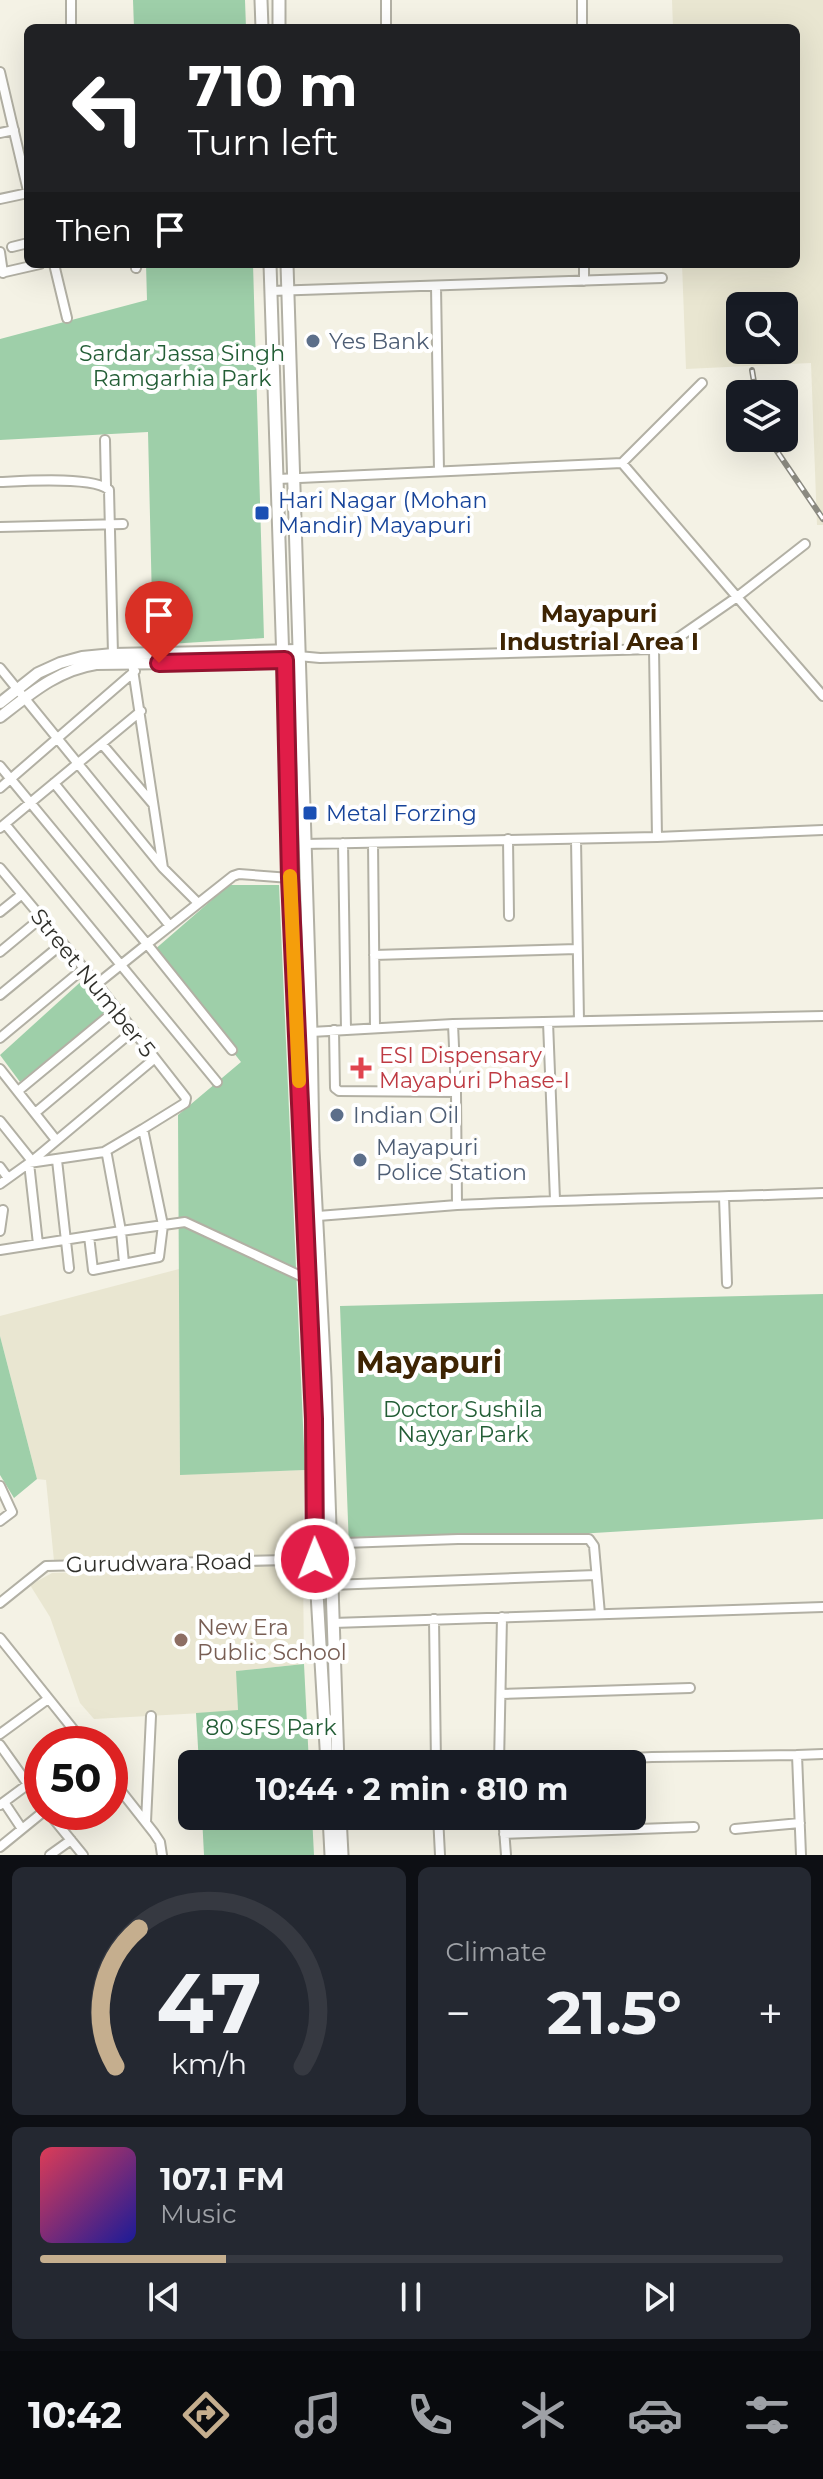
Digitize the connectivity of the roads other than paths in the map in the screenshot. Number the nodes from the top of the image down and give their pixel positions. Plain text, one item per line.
1 (261, 0) edge
2 (279, 0) edge
3 (386, 0) edge
4 (582, 0) edge
5 (73, 1) edge
6 (71, 24) edge
7 (262, 24) edge
8 (279, 24) edge
9 (386, 24) edge
10 (582, 24) edge
11 (0, 72) edge
12 (2, 91) edge
13 (14, 130) junction
14 (0, 133) edge
15 (24, 174) edge
16 (24, 193) edge
17 (0, 199) edge
18 (24, 244) edge
19 (12, 247) dead end
20 (0, 252) edge
21 (24, 268) edge
22 (55, 268) edge
23 (270, 268) edge
24 (287, 268) edge
25 (584, 268) edge
26 (2, 273) edge
27 (662, 278) dead end
28 (584, 281) junction
29 (436, 286) junction
30 (271, 291) junction
31 (288, 291) junction
32 (67, 318) dead end
33 (702, 383) dead end
34 (105, 440) dead end
35 (622, 463) junction
36 (439, 471) junction
37 (294, 478) junction
38 (278, 479) junction
39 (0, 482) edge
40 (106, 486) junction
41 (123, 524) dead end
42 (110, 526) junction
43 (0, 527) edge
44 (805, 544) dead end
45 (737, 597) junction
46 (654, 649) junction
47 (113, 654) junction
48 (284, 655) junction
49 (298, 656) junction
50 (134, 667) junction
51 (0, 668) edge
52 (10, 680) junction
53 (0, 687) edge
54 (21, 694) junction
55 (823, 696) edge
56 (0, 703) edge
57 (141, 711) junction
58 (0, 717) edge
59 (57, 737) junction
60 (102, 744) junction
61 (79, 763) junction
62 (0, 766) edge
63 (11, 779) junction
64 (54, 783) junction
65 (0, 788) edge
66 (30, 803) junction
67 (154, 806) junction
68 (2, 826) edge
69 (823, 830) edge
70 (657, 837) junction
71 (508, 839) junction
72 (576, 839) junction
73 (343, 843) junction
74 (373, 843) junction
75 (304, 844) junction
76 (163, 868) junction
77 (0, 869) edge
78 (290, 878) junction
79 (21, 895) junction
80 (198, 903) junction
81 (0, 912) edge
82 (509, 916) dead end
83 (41, 918) junction
84 (170, 926) junction
85 (62, 944) junction
86 (147, 944) junction
87 (577, 949) junction
88 (0, 952) edge
89 (374, 955) junction
90 (120, 966) junction
91 (83, 969) junction
92 (97, 984) junction
93 (0, 995) edge
94 (116, 1010) junction
95 (823, 1016) edge
96 (579, 1021) junction
97 (548, 1022) junction
98 (453, 1024) junction
99 (375, 1028) junction
100 (334, 1030) junction
101 (346, 1030) junction
102 (133, 1031) junction
103 (311, 1032) junction
104 (0, 1038) edge
105 (232, 1050) dead end
106 (154, 1059) junction
107 (0, 1069) edge
108 (217, 1082) dead end
109 (18, 1091) junction
110 (456, 1092) junction
111 (35, 1113) junction
112 (0, 1121) edge
113 (143, 1129) junction
114 (56, 1140) junction
115 (104, 1152) junction
116 (57, 1160) junction
117 (30, 1162) junction
118 (0, 1167) edge
119 (8, 1178) junction
120 (0, 1184) edge
121 (823, 1193) edge
122 (724, 1197) junction
123 (555, 1200) junction
124 (457, 1205) junction
125 (3, 1210) dead end
126 (318, 1216) junction
127 (163, 1225) junction
128 (0, 1231) edge
129 (121, 1231) junction
130 (89, 1236) junction
131 (66, 1240) junction
132 (38, 1244) junction
133 (0, 1250) edge
134 (124, 1263) junction
135 (69, 1268) dead end
136 (307, 1279) junction
137 (727, 1283) dead end
138 (0, 1487) edge
139 (0, 1521) edge
140 (329, 1543) junction
141 (315, 1544) junction
142 (315, 1559) junction
143 (330, 1559) junction
144 (596, 1575) junction
145 (331, 1585) junction
146 (0, 1603) edge
147 (823, 1607) edge
148 (600, 1614) junction
149 (502, 1617) junction
150 (434, 1619) junction
151 (333, 1623) junction
152 (0, 1638) edge
153 (690, 1688) dead end
154 (501, 1694) junction
155 (48, 1699) junction
156 (151, 1716) dead end
157 (70, 1726) edge
158 (0, 1734) edge
159 (0, 1745) edge
160 (326, 1750) edge
161 (338, 1750) edge
162 (436, 1750) edge
163 (499, 1750) edge
164 (823, 1754) edge
165 (797, 1755) junction
166 (646, 1757) edge
167 (24, 1781) edge
168 (24, 1787) edge
169 (128, 1800) edge
170 (2, 1803) edge
171 (146, 1822) junction
172 (800, 1823) junction
173 (694, 1827) dead end
174 (22, 1829) joint
175 (735, 1829) dead end
176 (62, 1830) edge
177 (330, 1830) edge
178 (341, 1830) edge
179 (439, 1830) edge
180 (504, 1830) edge
181 (504, 1834) junction
182 (71, 1840) junction
183 (0, 1847) edge
184 (50, 1855) edge
185 (83, 1855) edge
186 (162, 1855) edge
187 (331, 1855) edge
188 (342, 1855) edge
189 (440, 1855) edge
190 (506, 1855) edge
191 (801, 1855) edge

1 - 7 main road
2 - 8 main road
3 - 9 street
4 - 10 street
5 - 6 street
11 - 12 street
12 - 13 street
13 - 14 street
13 - 15 street
16 - 17 street
18 - 19 street
20 - 26 street
21 - 26 street
22 - 32 street
23 - 30 main road
24 - 31 main road
25 - 28 street
27 - 28 street
28 - 29 street
29 - 31 street
29 - 36 street
30 - 31 street
30 - 38 main road
31 - 37 main road
33 - 35 street
34 - 40 street
35 - 36 street
35 - 45 street
36 - 37 street
37 - 38 street
37 - 49 main road
38 - 48 main road
39 - 40 street
40 - 42 street
41 - 42 street
42 - 43 street
42 - 47 street
44 - 45 street
45 - 46 street
45 - 55 street
46 - 49 street
46 - 70 street
47 - 48 street
47 - 54 street
48 - 49 street
48 - 50 street
48 - 78 main road
49 - 75 main road
50 - 54 street
50 - 57 street
50 - 59 street
51 - 52 street
52 - 53 street
52 - 54 street
54 - 56 street
54 - 58 street
54 - 59 street
57 - 60 street
57 - 67 street
59 - 61 street
59 - 63 street
60 - 61 street
60 - 67 street
61 - 64 street
61 - 76 street
62 - 63 street
63 - 65 street
63 - 66 street
64 - 66 street
64 - 84 street
66 - 68 street
66 - 86 street
67 - 76 street
68 - 90 street
69 - 70 street
70 - 72 street
71 - 72 street
71 - 74 street
71 - 82 street
72 - 87 street
73 - 74 street
73 - 75 street
73 - 101 street
74 - 89 street
75 - 103 main road
76 - 80 street
77 - 79 street, Street Number 5
78 - 80 street
78 - 136 main road
79 - 81 street
79 - 83 street, Street Number 5
80 - 84 street
83 - 85 street, Street Number 5
83 - 88 street
84 - 86 street
85 - 91 street, Street Number 5
85 - 93 street
86 - 90 street
86 - 105 street
87 - 89 street
87 - 96 street
89 - 99 street
90 - 92 street
90 - 108 street
91 - 92 street, Street Number 5
91 - 104 street
92 - 94 street, Street Number 5
94 - 102 street, Street Number 5
94 - 109 street
95 - 96 street
96 - 97 street
97 - 98 street
97 - 123 street
98 - 99 street
98 - 110 street
99 - 101 street
100 - 101 street
100 - 103 street
100 - 110 street
102 - 106 street, Street Number 5
102 - 111 street
103 - 126 main road
106 - 113 street, Street Number 5
106 - 114 street
107 - 109 street
109 - 111 street
110 - 124 street
111 - 114 street
112 - 117 street
113 - 115 street
113 - 127 street
114 - 117 street
115 - 116 street
115 - 129 street
116 - 117 street
116 - 131 street
117 - 119 street
117 - 132 street
118 - 119 street
119 - 120 street
121 - 122 street
122 - 123 street
122 - 137 street
123 - 124 street
124 - 126 street
125 - 128 street
126 - 140 main road
127 - 129 street
127 - 134 street
127 - 136 street
129 - 130 street
129 - 134 street
130 - 131 street
130 - 134 street
131 - 132 street
131 - 135 street
132 - 133 street
136 - 141 main road
138 - 139 street
140 - 141 street
140 - 143 main road
140 - 144 street
141 - 142 main road
142 - 143 street, Gurudwara Road
142 - 146 street, Gurudwara Road
142 - 160 main road
143 - 145 main road
144 - 145 street
144 - 148 street
145 - 151 main road
147 - 148 street
148 - 149 street
149 - 150 street
149 - 154 street
150 - 151 street
150 - 162 street
151 - 161 main road
152 - 155 street
153 - 154 street
154 - 163 street
155 - 157 street
155 - 158 street
156 - 171 street
159 - 167 street
164 - 165 street
165 - 166 street
165 - 172 street
168 - 170 street
169 - 171 street
170 - 174 street
171 - 186 street
172 - 175 street
172 - 191 street
173 - 181 street
174 - 183 street
176 - 182 street
177 - 187 main road
178 - 188 main road
179 - 189 street
180 - 181 street
181 - 190 street
182 - 184 street
182 - 185 street

